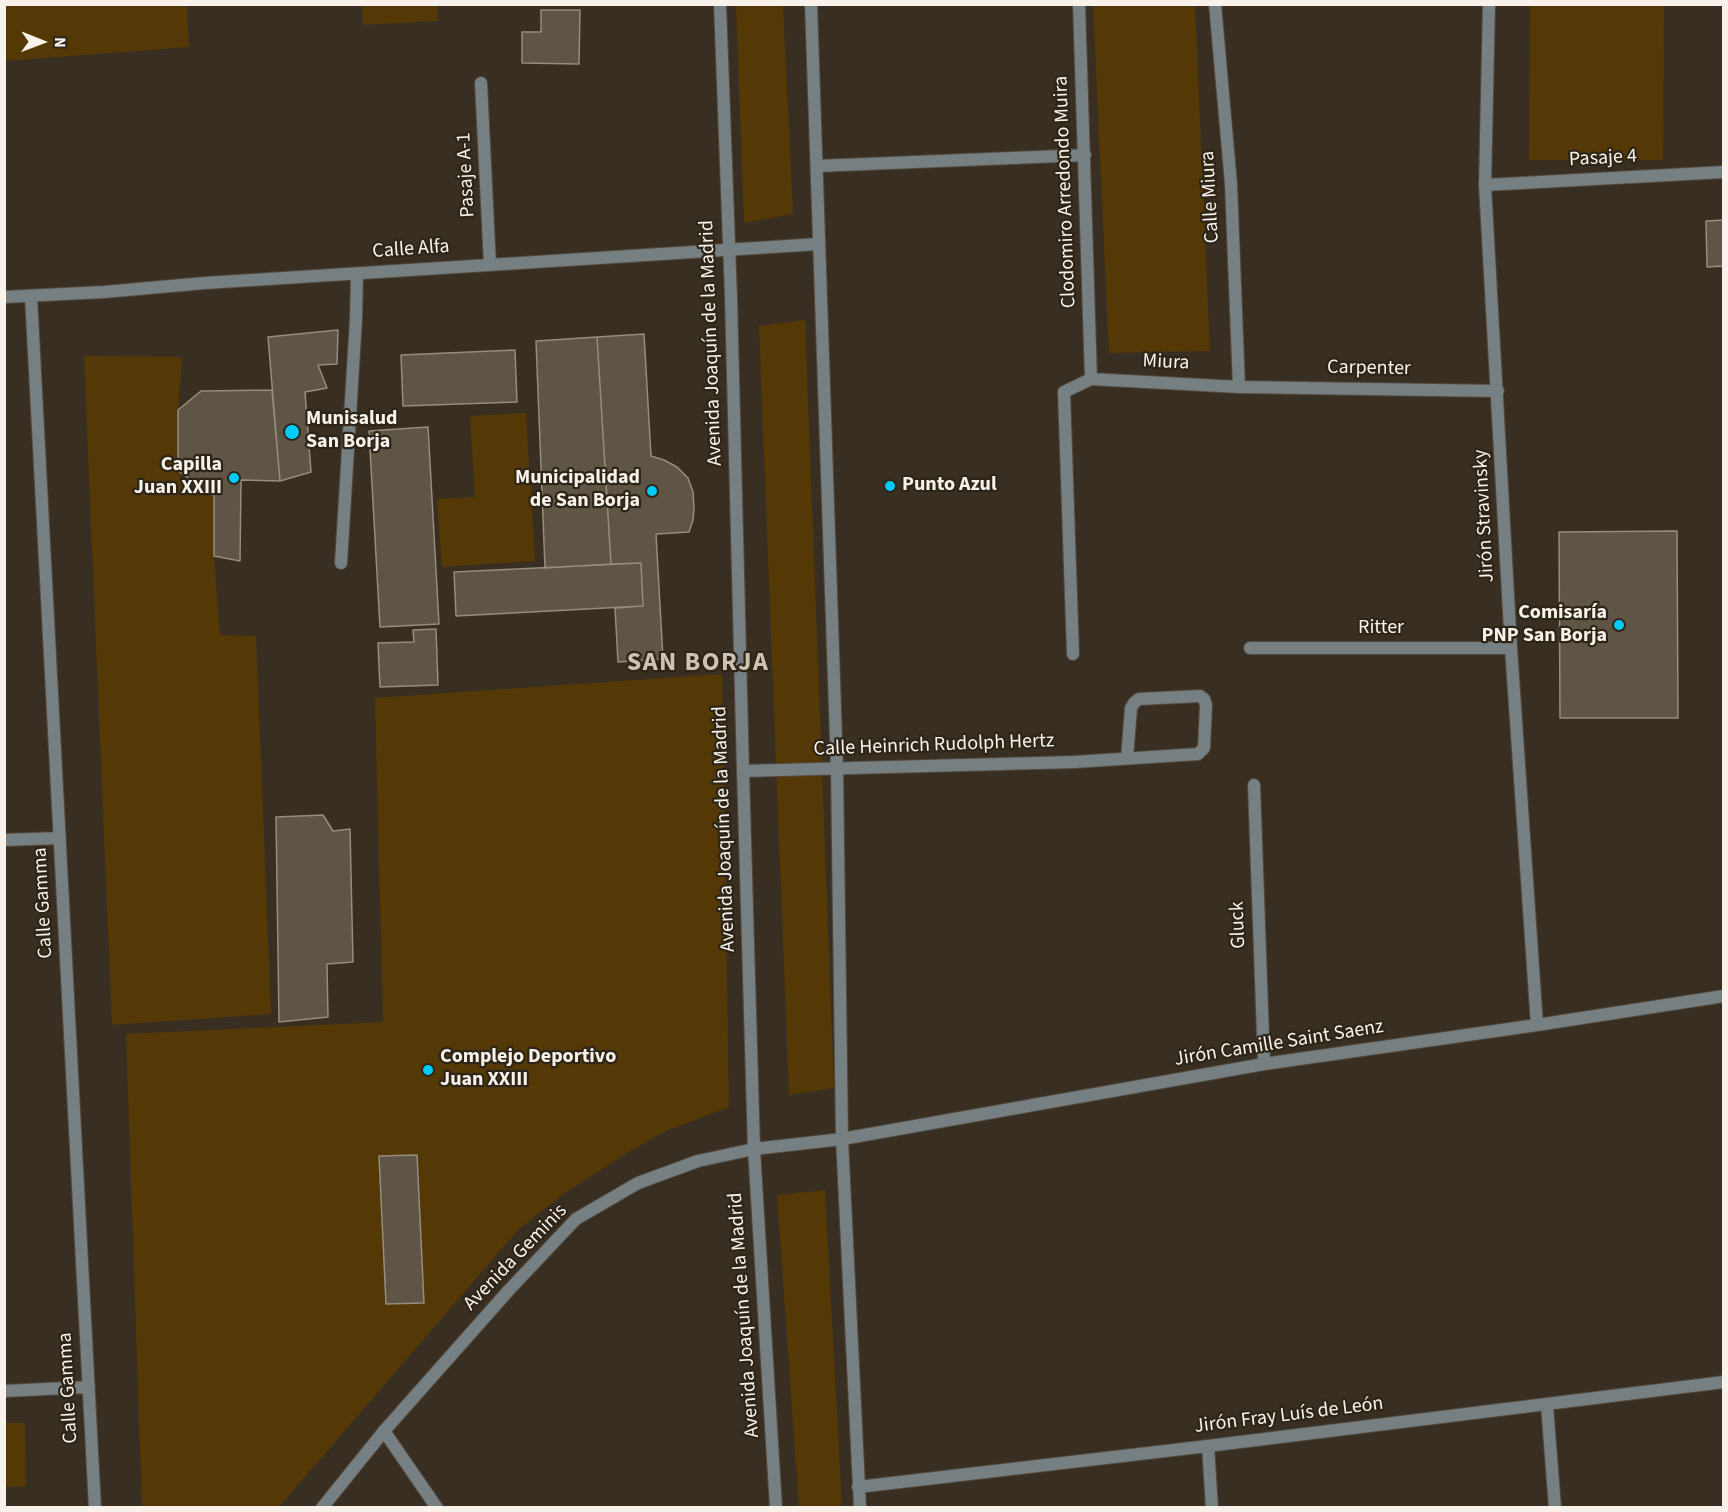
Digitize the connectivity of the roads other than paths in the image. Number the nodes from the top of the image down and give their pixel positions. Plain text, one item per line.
1 (720, 4) edge
2 (811, 4) edge
3 (1079, 4) edge
4 (1215, 4) edge
5 (1489, 4) edge
6 (481, 83) dead end
7 (1085, 155) junction
8 (817, 166) junction
9 (1724, 172) edge
10 (1485, 185) junction
11 (819, 244) junction
12 (729, 249) junction
13 (490, 265) junction
14 (357, 274) junction
15 (31, 296) junction
16 (4, 297) edge
17 (1091, 378) junction
18 (1239, 387) junction
19 (1498, 391) junction
20 (341, 562) dead end
21 (1251, 648) dead end
22 (1511, 648) junction
23 (1073, 654) dead end
24 (1127, 758) junction
25 (837, 768) junction
26 (743, 771) junction
27 (1254, 785) dead end
28 (60, 838) junction
29 (4, 840) edge
30 (1724, 996) edge
31 (1537, 1025) junction
32 (1264, 1064) junction
33 (843, 1139) junction
34 (754, 1149) junction
35 (1724, 1382) edge
36 (89, 1387) junction
37 (4, 1390) edge
38 (1547, 1405) junction
39 (384, 1431) junction
40 (1208, 1446) junction
41 (858, 1486) junction
42 (95, 1508) edge
43 (322, 1508) edge
44 (437, 1508) edge
45 (776, 1508) edge
46 (860, 1508) edge
47 (1212, 1508) edge
48 (1555, 1508) edge

1 - 12 street, Avenida Joaquín de la Madrid
2 - 8 street
3 - 7 street, Clodomiro Arredondo Muira
4 - 18 street, Calle Miura
5 - 10 street, Jirón Stravinsky
6 - 13 street, Pasaje A-1
7 - 8 street
7 - 17 street, Clodomiro Arredondo Muira
8 - 11 street
9 - 10 street, Pasaje 4
10 - 19 street, Jirón Stravinsky
11 - 12 street, Calle Alfa
11 - 25 street
12 - 13 street, Calle Alfa
12 - 26 street, Avenida Joaquín de la Madrid
13 - 14 street, Calle Alfa
14 - 15 street, Calle Alfa
14 - 20 street
15 - 16 street, Calle Alfa
15 - 28 street, Calle Gamma
17 - 18 street, Miura
17 - 23 street
18 - 19 street, Carpenter
19 - 22 street, Jirón Stravinsky
21 - 22 street, Ritter
22 - 31 street, Jirón Stravinsky
24 - 24 street, Calle Heinrich Rudolph Hertz
24 - 25 street, Calle Heinrich Rudolph Hertz
25 - 26 street, Calle Heinrich Rudolph Hertz
25 - 33 street
26 - 34 street, Avenida Joaquín de la Madrid
27 - 32 street, Gluck
28 - 29 street
28 - 36 street, Calle Gamma
30 - 31 street, Jirón Camille Saint Saenz
31 - 32 street, Jirón Camille Saint Saenz
32 - 33 street, Jirón Camille Saint Saenz
33 - 34 street, Avenida Geminis
33 - 41 street
34 - 39 street, Avenida Geminis
34 - 45 street, Avenida Joaquín de la Madrid
35 - 38 street, Jirón Fray Luís de León
36 - 37 street
36 - 42 street, Calle Gamma
38 - 40 street, Jirón Fray Luís de León
38 - 48 street
39 - 43 street, Avenida Geminis
39 - 44 street
40 - 41 street, Jirón Fray Luís de León
40 - 47 street
41 - 46 street

